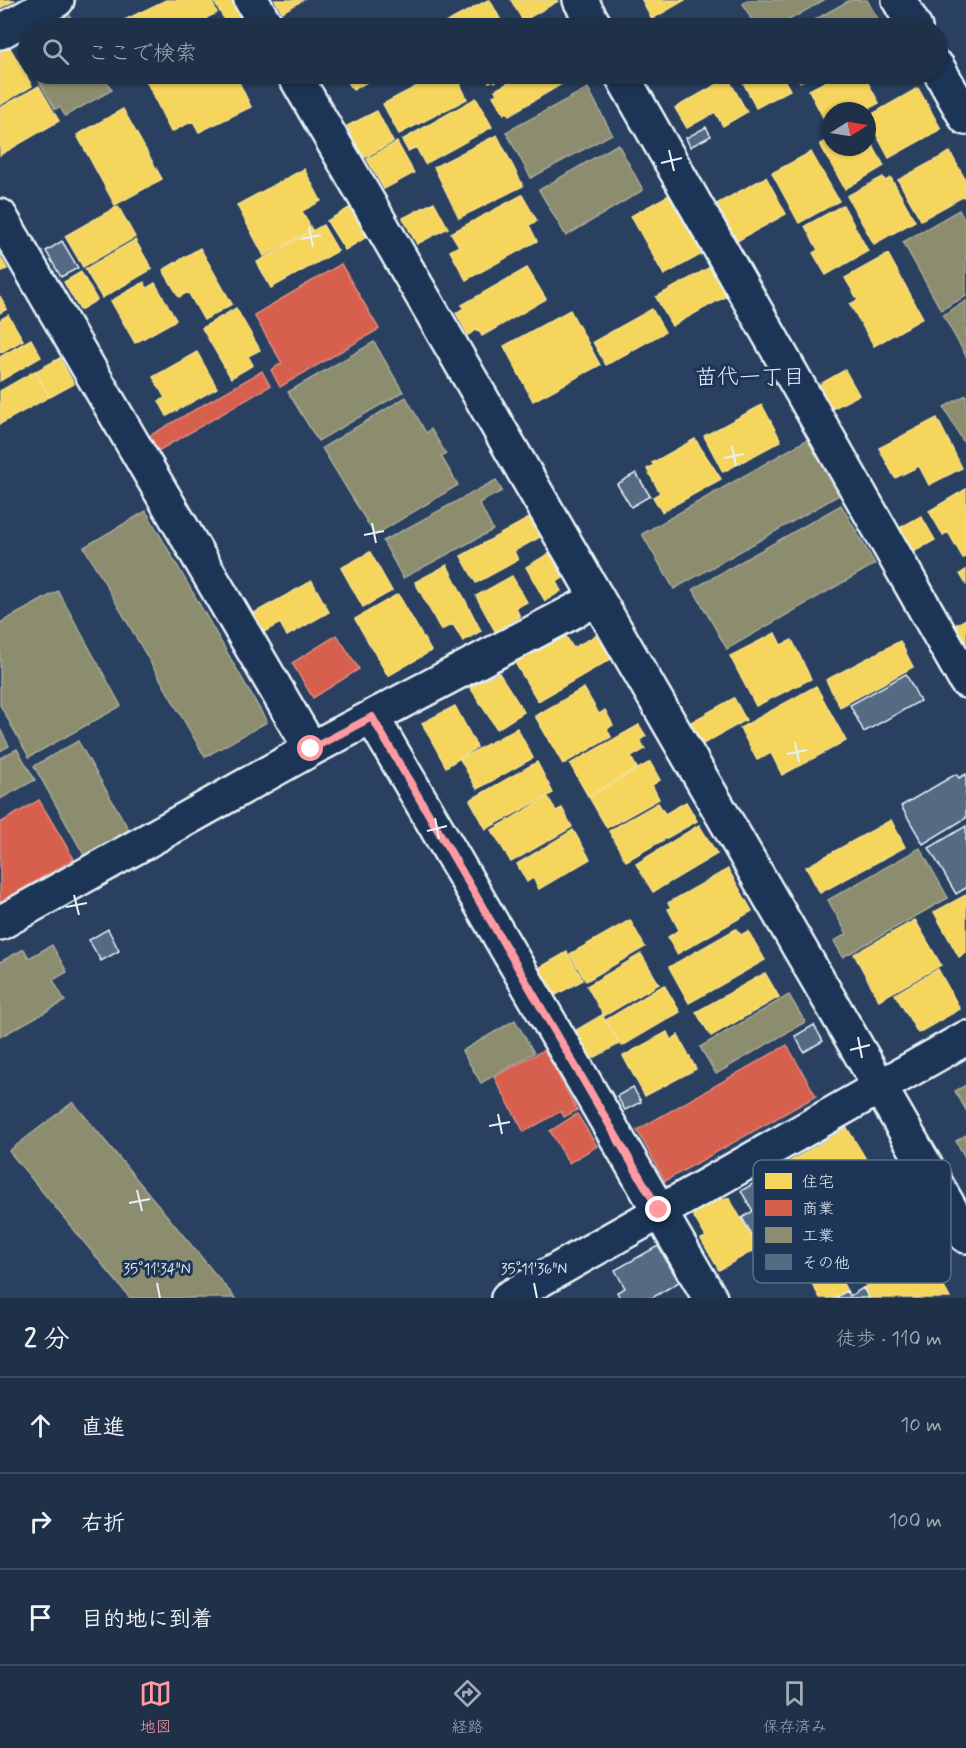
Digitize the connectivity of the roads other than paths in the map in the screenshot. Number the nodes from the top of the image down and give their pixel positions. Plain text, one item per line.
1 (57, 0) edge
2 (251, 0) edge
3 (580, 0) edge
4 (899, 0) edge
5 (26, 18) edge
6 (262, 18) edge
7 (590, 18) edge
8 (909, 18) edge
9 (18, 23) edge
10 (0, 33) edge
11 (300, 84) edge
12 (627, 84) edge
13 (947, 84) edge
14 (966, 118) edge
15 (0, 216) edge
16 (597, 599) junction
17 (966, 681) edge
18 (372, 717) junction
19 (311, 749) junction
20 (0, 923) edge
21 (966, 1038) edge
22 (881, 1085) junction
23 (923, 1160) edge
24 (951, 1209) edge
25 (659, 1210) junction
26 (966, 1236) edge
27 (508, 1298) edge
28 (710, 1298) edge

1 - 5 street
2 - 6 street
3 - 7 street
4 - 8 street
9 - 10 street
11 - 16 street
12 - 17 street
13 - 14 street
15 - 19 street
16 - 18 street
16 - 22 street
18 - 19 street
18 - 25 street
19 - 20 street
21 - 22 street
22 - 23 street
22 - 25 street
24 - 26 street
25 - 27 street
25 - 28 street

